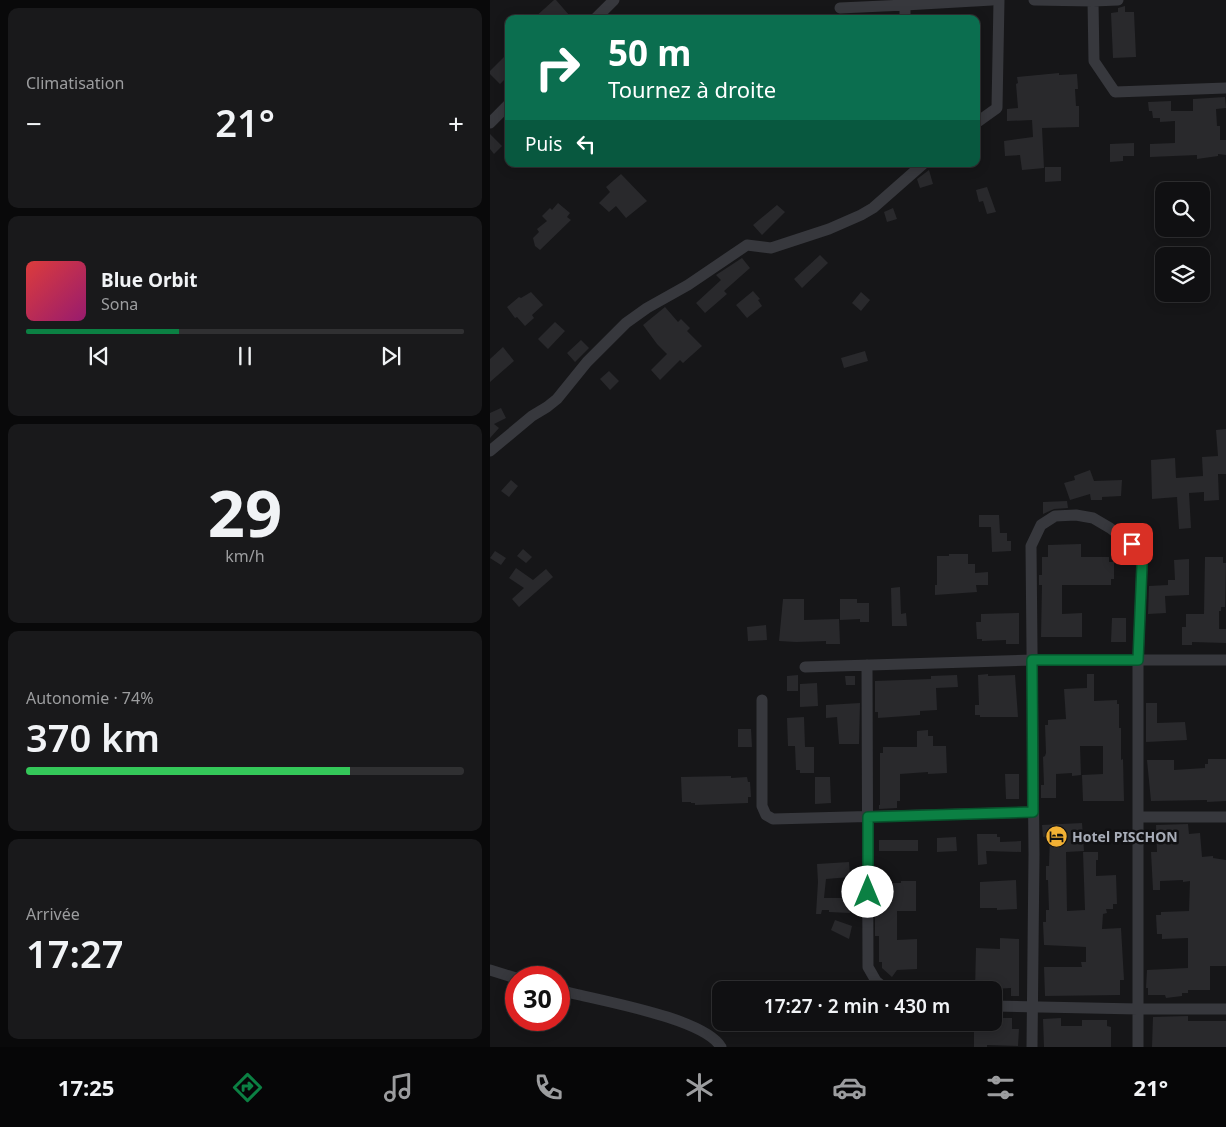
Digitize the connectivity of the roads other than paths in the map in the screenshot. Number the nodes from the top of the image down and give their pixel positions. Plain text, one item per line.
1 (614, 0) edge
2 (992, 0) edge
3 (999, 0) edge
4 (1034, 0) edge
5 (1118, 0) edge
6 (1092, 1) edge
7 (905, 5) junction
8 (840, 8) dead end
9 (599, 15) edge
10 (905, 15) edge
11 (1226, 88) edge
12 (505, 108) edge
13 (980, 119) edge
14 (490, 122) edge
15 (909, 167) edge
16 (920, 167) edge
17 (910, 176) junction
18 (490, 451) edge
19 (1032, 660) junction
20 (1138, 660) junction
21 (1226, 660) edge
22 (867, 665) junction
23 (805, 667) dead end
24 (762, 700) dead end
25 (1033, 812) junction
26 (868, 817) junction
27 (1138, 817) junction
28 (1226, 817) edge
29 (490, 970) edge
30 (505, 975) edge
31 (876, 981) edge
32 (570, 993) edge
33 (1002, 1006) edge
34 (1032, 1007) junction
35 (1226, 1008) edge
36 (1138, 1009) junction
37 (721, 1047) edge
38 (1032, 1047) edge
39 (1138, 1047) edge

1 - 9 street
2 - 7 street
3 - 13 street
4 - 6 street
5 - 6 street
6 - 11 street
7 - 8 street
7 - 10 street
12 - 14 street
15 - 17 street
16 - 17 street
17 - 18 street
19 - 20 street
19 - 20 street
19 - 22 street
19 - 25 street
20 - 21 street
20 - 27 street
22 - 23 street
22 - 26 street
24 - 26 street
25 - 26 street
25 - 34 street
26 - 31 street
27 - 28 street
27 - 36 street
29 - 30 street
32 - 37 street
33 - 34 street
34 - 36 street
34 - 38 street
35 - 36 street
36 - 39 street

